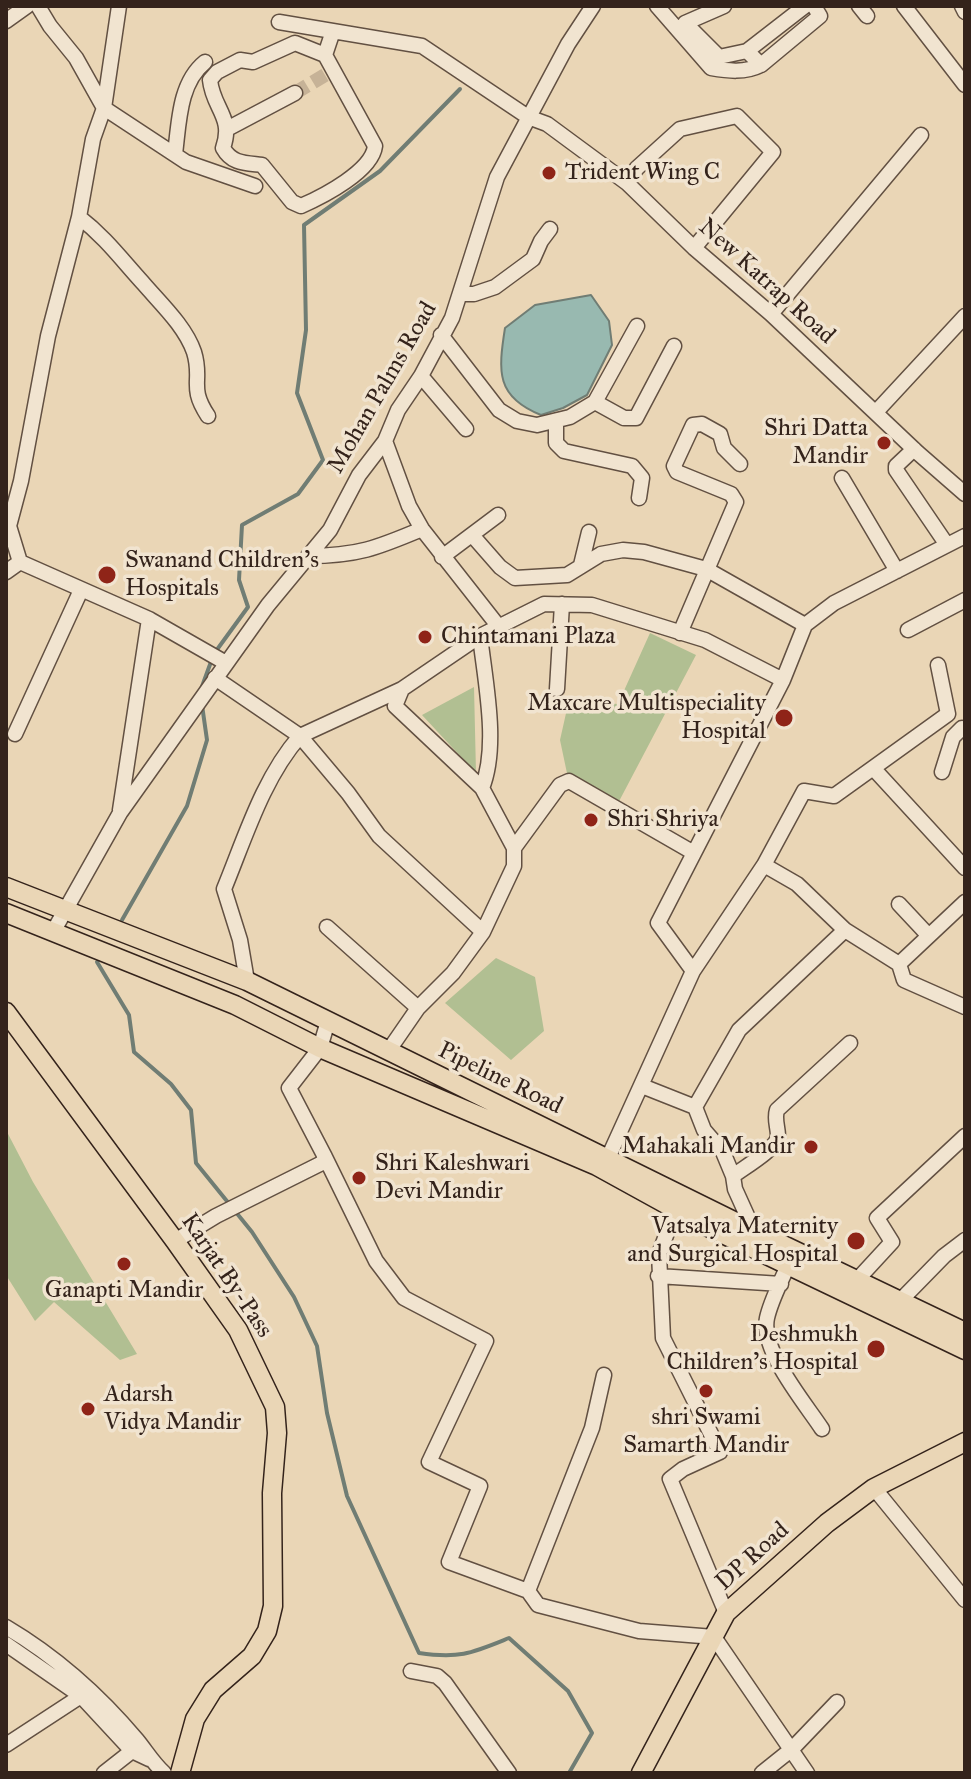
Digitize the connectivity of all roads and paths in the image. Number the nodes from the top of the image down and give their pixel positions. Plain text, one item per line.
1 (27, 6) edge
2 (38, 6) edge
3 (119, 6) edge
4 (593, 6) edge
5 (657, 6) edge
6 (724, 6) edge
7 (805, 6) edge
8 (814, 6) edge
9 (904, 6) edge
10 (962, 6) edge
11 (965, 12) edge
12 (6, 21) edge
13 (279, 22) dead end
14 (333, 31) junction
15 (747, 51) junction
16 (325, 55) junction
17 (205, 62) dead end
18 (761, 65) junction
19 (965, 85) edge
20 (295, 93) tunnel mouth
21 (104, 108) junction
22 (528, 117) junction
23 (227, 129) junction
24 (921, 135) dead end
25 (175, 154) junction
26 (627, 183) junction
27 (255, 186) dead end
28 (79, 217) junction
29 (550, 229) dead end
30 (694, 248) junction
31 (460, 294) junction
32 (771, 314) junction
33 (965, 316) edge
34 (637, 326) dead end
35 (441, 335) junction
36 (674, 346) dead end
37 (421, 376) junction
38 (595, 402) junction
39 (876, 412) junction
40 (208, 416) dead end
41 (556, 421) junction
42 (466, 429) dead end
43 (385, 441) junction
44 (914, 449) junction
45 (740, 464) dead end
46 (842, 478) dead end
47 (965, 494) edge
48 (639, 498) dead end
49 (498, 515) dead end
50 (422, 529) junction
51 (589, 532) dead end
52 (472, 535) junction
53 (965, 536) edge
54 (947, 545) junction
55 (308, 556) junction
56 (442, 557) junction
57 (20, 562) junction
58 (581, 565) junction
59 (706, 569) junction
60 (897, 571) junction
61 (6, 572) edge
62 (81, 590) junction
63 (562, 604) junction
64 (963, 605) edge
65 (149, 619) junction
66 (805, 625) junction
67 (499, 627) junction
68 (908, 630) dead end
69 (680, 633) junction
70 (480, 636) junction
71 (222, 661) junction
72 (938, 665) dead end
73 (213, 680) junction
74 (783, 680) junction
75 (402, 689) junction
76 (557, 689) dead end
77 (948, 714) junction
78 (964, 727) edge
79 (15, 734) dead end
80 (300, 736) junction
81 (873, 768) junction
82 (942, 772) dead end
83 (482, 788) junction
84 (120, 813) junction
85 (514, 848) junction
86 (694, 853) junction
87 (764, 865) junction
88 (965, 868) edge
89 (6, 887) edge
90 (965, 902) edge
91 (899, 904) dead end
92 (64, 910) junction
93 (6, 913) edge
94 (327, 927) dead end
95 (845, 930) junction
96 (53, 932) junction
97 (483, 932) junction
98 (928, 935) junction
99 (899, 964) junction
100 (693, 971) junction
101 (247, 981) junction
102 (965, 1007) edge
103 (418, 1008) junction
104 (6, 1012) edge
105 (328, 1021) junction
106 (850, 1043) dead end
107 (320, 1048) junction
108 (389, 1050) junction
109 (642, 1086) junction
110 (695, 1107) junction
111 (965, 1136) edge
112 (325, 1157) junction
113 (608, 1158) junction
114 (733, 1176) junction
115 (676, 1209) junction
116 (754, 1231) junction
117 (965, 1240) edge
118 (175, 1241) junction
119 (788, 1265) junction
120 (658, 1276) junction
121 (857, 1280) junction
122 (781, 1284) junction
123 (900, 1301) junction
124 (965, 1332) edge
125 (965, 1350) edge
126 (604, 1375) dead end
127 (822, 1429) dead end
128 (960, 1450) edge
129 (874, 1488) junction
130 (528, 1591) junction
131 (965, 1600) edge
132 (726, 1613) junction
133 (6, 1627) edge
134 (714, 1637) junction
135 (6, 1644) edge
136 (26, 1648) junction
137 (6, 1660) edge
138 (411, 1671) dead end
139 (81, 1696) junction
140 (837, 1702) dead end
141 (6, 1745) edge
142 (792, 1749) junction
143 (132, 1751) junction
144 (150, 1759) junction
145 (104, 1773) edge
146 (164, 1773) edge
147 (180, 1773) edge
148 (509, 1773) edge
149 (641, 1773) edge
150 (762, 1773) edge
151 (807, 1773) edge

1 - 12 street
2 - 21 street
3 - 21 street
4 - 22 street, Mohan Palms Road
5 - 18 street
6 - 15 street
7 - 15 street
8 - 18 street
9 - 19 street
10 - 11 street
13 - 14 street, New Katrap Road
14 - 16 street
14 - 22 street, New Katrap Road
15 - 18 street
16 - 23 street
16 - 23 street
17 - 25 street
20 - 23 street
21 - 25 street
21 - 28 street
22 - 26 street, New Katrap Road
22 - 31 street, Mohan Palms Road
24 - 32 street
25 - 27 street
26 - 30 street, New Katrap Road
26 - 30 street
28 - 40 street
28 - 57 street
29 - 31 street
30 - 32 street, New Katrap Road
31 - 35 street, Mohan Palms Road
32 - 39 street, New Katrap Road
33 - 39 street
34 - 38 street
35 - 37 street, Mohan Palms Road
35 - 41 street
36 - 38 street
37 - 42 street
37 - 43 street, Mohan Palms Road
38 - 41 street
39 - 44 street, New Katrap Road
41 - 48 street
43 - 50 street
43 - 55 street, Mohan Palms Road
44 - 47 street, New Katrap Road
44 - 54 street
45 - 59 street
46 - 60 street
49 - 52 street
50 - 55 street
50 - 56 street
51 - 58 street
52 - 56 street
52 - 58 street
53 - 54 street
54 - 60 street
55 - 71 street, Mohan Palms Road
56 - 67 street
57 - 61 street
57 - 62 street
58 - 59 street
59 - 66 street
59 - 69 street
60 - 66 street
62 - 65 street
62 - 79 street
63 - 67 street
63 - 69 street
63 - 76 street
64 - 68 street
65 - 71 street
65 - 84 street
66 - 74 street
67 - 70 street
69 - 74 street
70 - 75 street
70 - 83 street
71 - 73 street, Mohan Palms Road
72 - 77 street
73 - 80 street
73 - 84 street
74 - 86 street
75 - 80 street
75 - 83 street
77 - 78 street
77 - 81 street
78 - 82 street
80 - 97 street
80 - 101 street
81 - 87 street
81 - 88 street
83 - 85 street
84 - 92 street
85 - 86 street
85 - 97 street
86 - 100 street
87 - 95 street
87 - 100 street
89 - 92 main road, Pipeline Road
90 - 98 street
91 - 98 street
92 - 96 street
92 - 101 main road, Pipeline Road
93 - 96 main road, Pipeline Road
94 - 103 street
95 - 99 street
95 - 110 street
96 - 107 main road, Pipeline Road
97 - 103 street
98 - 99 street
99 - 102 street
100 - 109 street
101 - 105 main road, Pipeline Road
103 - 108 street
104 - 118 main road, Karjat By-Pass
105 - 107 street
105 - 108 main road, Pipeline Road
106 - 114 street
107 - 112 street
107 - 115 main road, Pipeline Road
108 - 113 main road, Pipeline Road
109 - 110 street
109 - 113 street
110 - 114 street
111 - 121 street
112 - 118 street
112 - 130 street
113 - 116 main road, Pipeline Road
114 - 116 street
115 - 119 main road, Pipeline Road
115 - 120 street
116 - 121 main road, Pipeline Road
117 - 123 street
118 - 147 main road, Karjat By-Pass
119 - 122 street
119 - 125 main road, Pipeline Road
120 - 122 street
120 - 132 street
121 - 123 main road, Pipeline Road
122 - 127 street
123 - 124 main road, Pipeline Road
126 - 130 street
128 - 129 main road, DP Road
129 - 131 street
129 - 132 main road, DP Road
130 - 134 street
132 - 134 main road, DP Road
133 - 136 street
134 - 142 street
134 - 149 main road, DP Road
135 - 136 street
136 - 137 street
136 - 139 street
136 - 144 street
138 - 148 street
139 - 141 street
139 - 143 street
140 - 142 street
142 - 150 street
142 - 151 street
143 - 144 street
143 - 145 street
144 - 146 street

